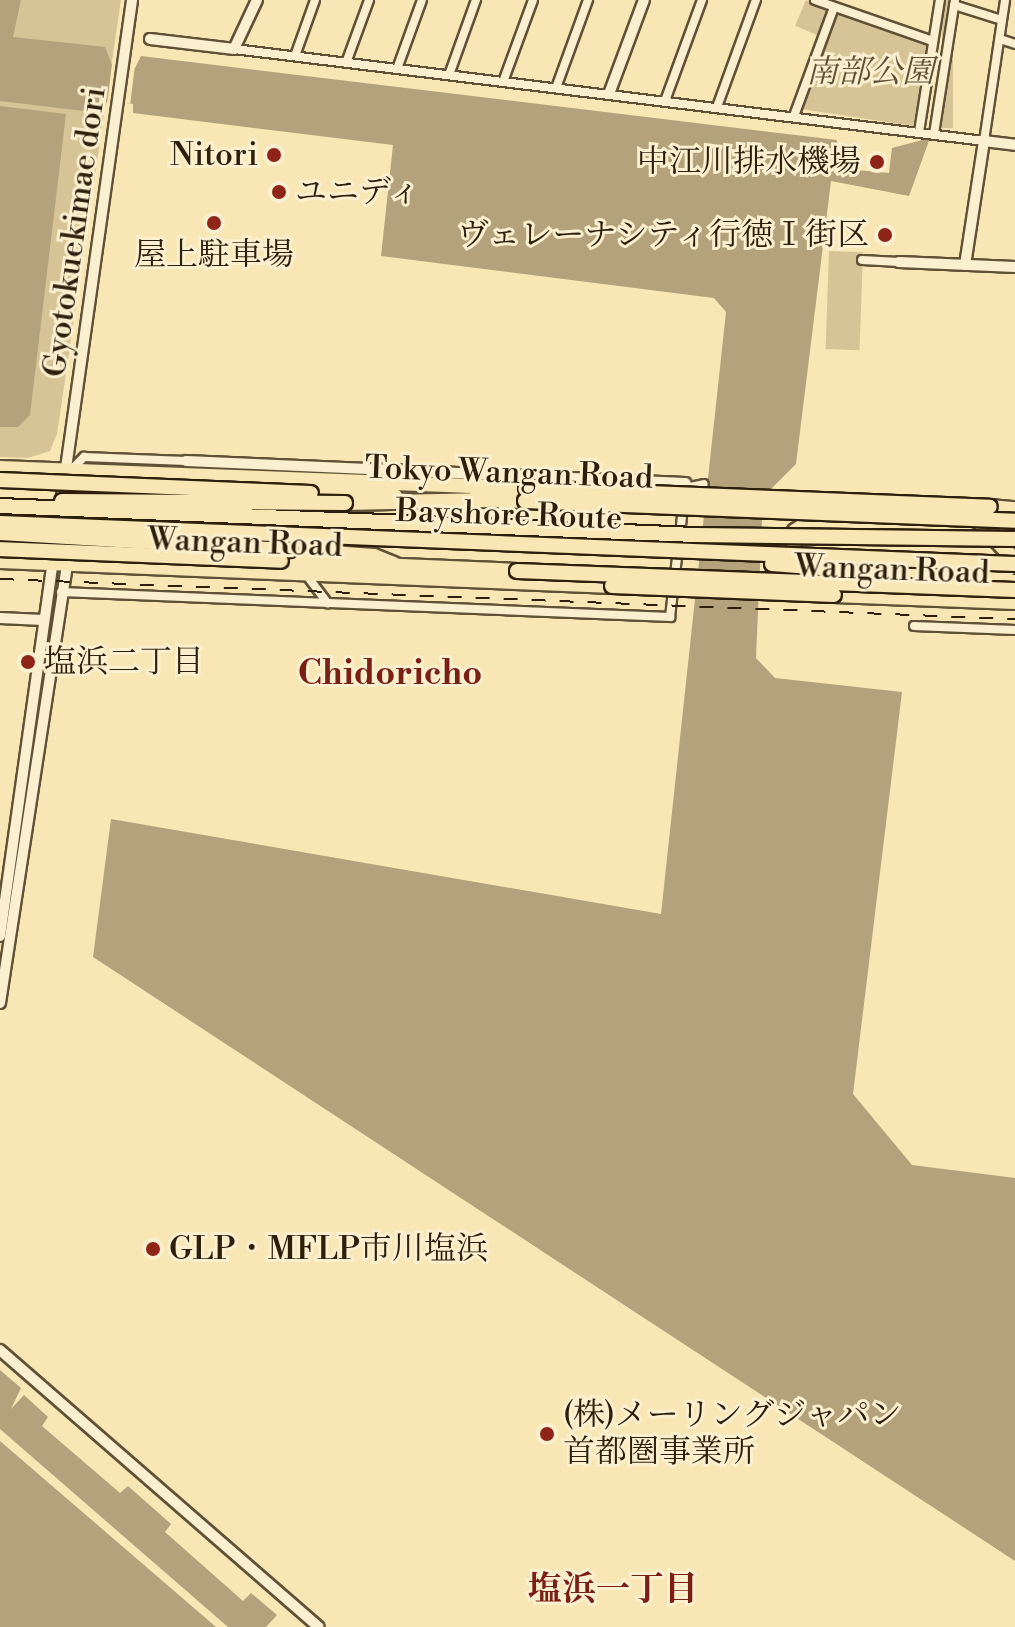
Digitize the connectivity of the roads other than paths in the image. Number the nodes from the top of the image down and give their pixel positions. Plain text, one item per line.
1 (132, 0) edge
2 (257, 0) edge
3 (315, 0) edge
4 (369, 0) edge
5 (422, 0) edge
6 (476, 0) edge
7 (533, 0) edge
8 (588, 0) edge
9 (644, 0) edge
10 (702, 0) edge
11 (756, 0) edge
12 (815, 0) edge
13 (940, 0) edge
14 (1005, 0) edge
15 (954, 2) edge
16 (834, 7) junction
17 (1002, 20) junction
18 (150, 39) dead end
19 (1000, 39) junction
20 (933, 41) junction
21 (1015, 44) edge
22 (234, 49) junction
23 (295, 56) junction
24 (346, 63) junction
25 (397, 69) junction
26 (449, 75) junction
27 (503, 82) junction
28 (556, 88) junction
29 (609, 94) junction
30 (665, 101) junction
31 (717, 107) junction
32 (794, 116) junction
33 (919, 132) junction
34 (934, 134) junction
35 (984, 141) junction
36 (1015, 145) edge
37 (862, 260) dead end
38 (899, 262) joint
39 (965, 265) junction
40 (1015, 267) edge
41 (186, 461) joint
42 (0, 468) edge
43 (70, 472) junction
44 (0, 480) edge
45 (686, 483) junction
46 (704, 484) dead end
47 (525, 494) junction
48 (487, 500) junction
49 (859, 504) junction
50 (0, 506) edge
51 (26, 507) junction
52 (682, 508) junction
53 (1015, 509) edge
54 (1015, 521) edge
55 (0, 523) edge
56 (0, 533) edge
57 (1015, 539) edge
58 (0, 549) edge
59 (680, 550) junction
60 (286, 555) junction
61 (0, 561) edge
62 (51, 563) junction
63 (67, 564) junction
64 (1015, 564) edge
65 (305, 573) junction
66 (636, 575) junction
67 (516, 576) junction
68 (1015, 582) edge
69 (1015, 590) edge
70 (61, 592) junction
71 (834, 595) junction
72 (1015, 602) edge
73 (328, 603) junction
74 (0, 618) edge
75 (43, 620) junction
76 (914, 626) dead end
77 (1015, 630) edge
78 (35, 682) junction
79 (47, 683) junction
80 (24, 757) junction
81 (36, 758) junction
82 (8, 874) junction
83 (21, 875) junction
84 (4, 931) edge
85 (3, 964) edge
86 (0, 1003) edge
87 (0, 1350) edge
88 (319, 1627) edge

1 - 43 street, Gyotokuekimae dori
2 - 22 street
3 - 23 street
4 - 24 street
5 - 25 street
6 - 26 street
7 - 27 street
8 - 28 street
9 - 29 street
10 - 30 street
11 - 31 street
12 - 16 street
13 - 20 street
14 - 17 street
15 - 17 street
15 - 34 street
16 - 20 street
16 - 32 street
17 - 19 street
18 - 22 street
19 - 21 street
19 - 35 street
20 - 33 street
22 - 23 street
23 - 24 street
24 - 25 street
25 - 26 street
26 - 27 street
27 - 28 street
28 - 29 street
29 - 30 street
30 - 31 street
31 - 32 street
32 - 33 street
33 - 34 street
34 - 35 street
35 - 36 street
35 - 39 street
37 - 38 street
38 - 39 street
39 - 40 street
41 - 43 street
41 - 45 street
42 - 43 highway, Wangan Road
43 - 47 highway, Wangan Road
43 - 62 street
43 - 63 street
44 - 48 highway, Tokyo Wangan Road, bridge
45 - 46 street
45 - 73 street
47 - 48 highway, Tokyo Wangan Road
47 - 49 highway, Wangan Road, bridge
47 - 52 highway, Tokyo Wangan Road, bridge
48 - 51 highway, bridge
49 - 52 highway, bridge
49 - 53 highway, Wangan Road, bridge
50 - 51 highway, Bayshore Route, bridge
51 - 57 highway, Bayshore Route, bridge
52 - 54 highway, Tokyo Wangan Road, bridge
55 - 59 highway, Bayshore Route, bridge
56 - 60 highway, bridge
58 - 60 highway, bridge
59 - 64 highway, Bayshore Route, bridge
59 - 68 highway, bridge
60 - 67 highway
61 - 62 highway, Wangan Road
62 - 63 highway, Wangan Road
62 - 75 street
63 - 65 highway, Wangan Road
63 - 70 street
65 - 67 highway, Wangan Road
65 - 73 street
66 - 67 highway, bridge
66 - 69 highway, bridge
66 - 71 highway, bridge
67 - 71 highway, Wangan Road, bridge
70 - 73 street
70 - 79 street
71 - 72 highway, Wangan Road
74 - 75 street
75 - 78 street
76 - 77 street
78 - 79 street
78 - 80 street
79 - 81 street
80 - 81 street
80 - 82 street
81 - 83 street
82 - 83 street
82 - 84 street
83 - 84 street
84 - 85 street
85 - 86 street
87 - 88 street

